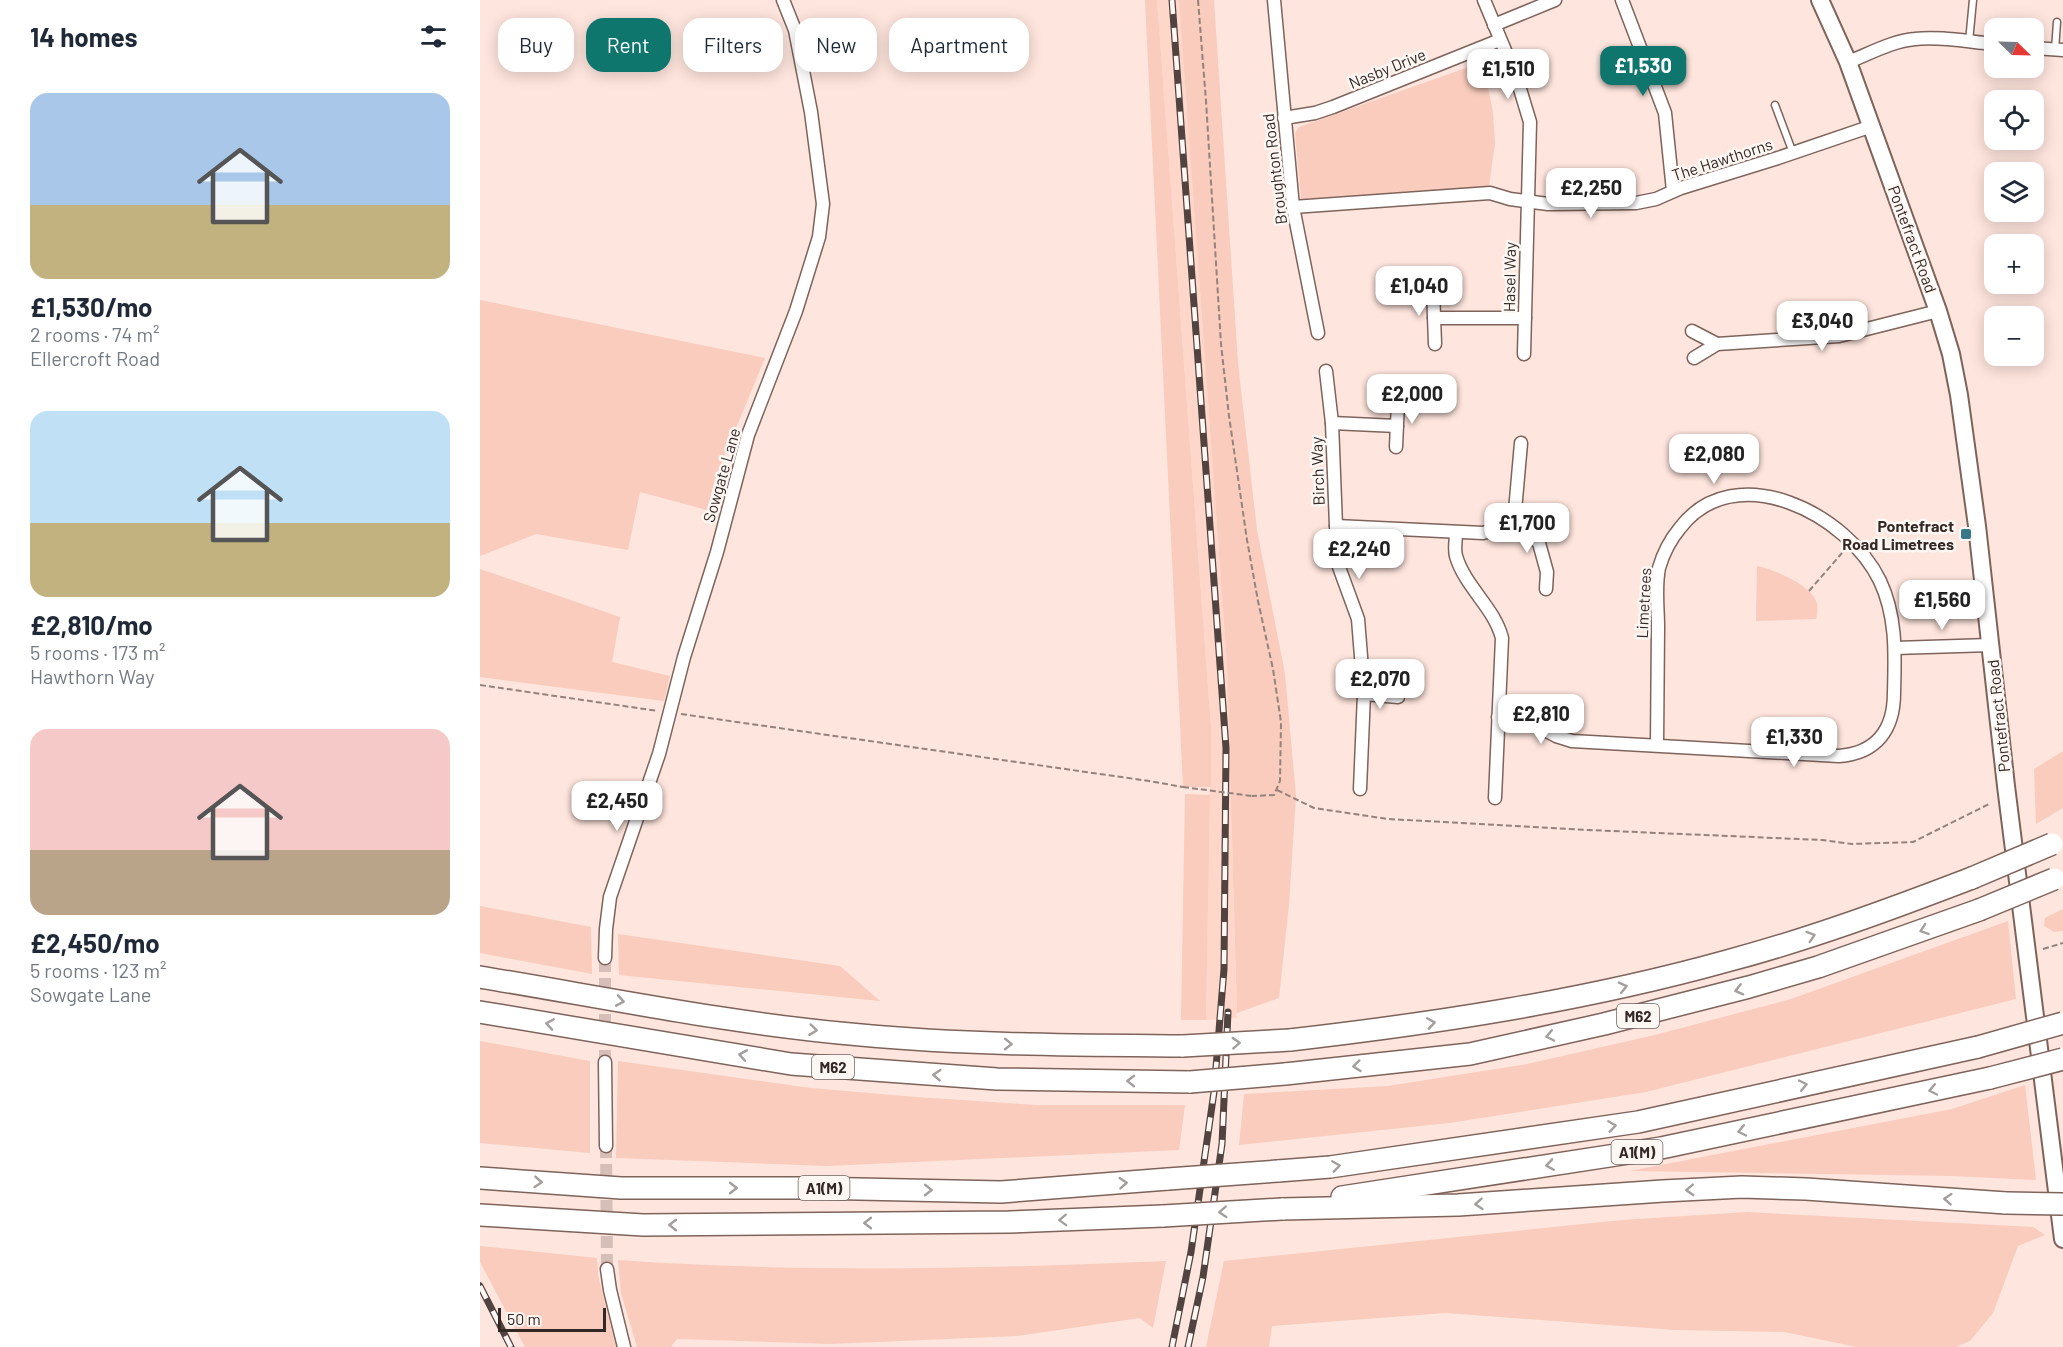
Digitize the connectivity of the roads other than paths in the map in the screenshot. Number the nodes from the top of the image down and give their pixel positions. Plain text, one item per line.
1 (783, 0) edge
2 (1274, 0) edge
3 (1484, 0) edge
4 (1555, 0) edge
5 (1622, 0) edge
6 (1820, 0) edge
7 (1972, 0) edge
8 (2057, 22) dead end
9 (1494, 25) junction
10 (1500, 40) junction
11 (1969, 42) junction
12 (1984, 43) edge
13 (2044, 49) edge
14 (2059, 50) edge
15 (1848, 62) junction
16 (1776, 105) dead end
17 (1284, 118) junction
18 (1872, 126) junction
19 (1793, 153) junction
20 (1673, 191) junction
21 (1527, 201) junction
22 (1293, 207) junction
23 (1433, 289) dead end
24 (1938, 310) junction
25 (1434, 318) junction
26 (1525, 318) junction
27 (1692, 331) dead end
28 (1318, 333) dead end
29 (1435, 344) dead end
30 (1717, 344) junction
31 (1524, 354) dead end
32 (1694, 358) dead end
33 (1326, 371) dead end
34 (1398, 401) dead end
35 (1332, 423) junction
36 (1397, 426) junction
37 (1521, 443) dead end
38 (1396, 447) dead end
39 (1511, 519) junction
40 (1336, 526) junction
41 (1455, 533) junction
42 (1546, 589) dead end
43 (1990, 645) junction
44 (1896, 648) junction
45 (1364, 694) junction
46 (1398, 697) dead end
47 (1498, 717) junction
48 (1657, 745) junction
49 (1360, 789) dead end
50 (1495, 798) dead end
51 (2057, 842) edge
52 (2058, 877) edge
53 (605, 958) tunnel mouth
54 (480, 977) edge
55 (480, 1012) edge
56 (2063, 1023) edge
57 (2063, 1059) edge
58 (605, 1062) tunnel mouth
59 (606, 1146) tunnel mouth
60 (480, 1178) edge
61 (2063, 1204) edge
62 (1282, 1209) junction
63 (483, 1215) edge
64 (2063, 1239) edge
65 (607, 1269) tunnel mouth
66 (624, 1347) edge

1 - 53 street, Sowgate Lane
2 - 17 street, Broughton Road
3 - 9 street, Hasel Way
4 - 9 street
5 - 20 street
6 - 15 street, Pontefract Road
7 - 11 lane
8 - 14 lane
9 - 10 street, Hasel Way
10 - 17 street, Nasby Drive
10 - 21 street, Hasel Way
11 - 12 street
11 - 15 street
13 - 14 street
15 - 18 street, Pontefract Road
16 - 19 lane
17 - 22 street, Broughton Road
18 - 19 street, The Hawthorns
18 - 24 street, Pontefract Road
19 - 20 street, The Hawthorns
20 - 21 street, The Hawthorns
21 - 22 street, The Hawthorns
21 - 26 street, Hasel Way
22 - 28 street, Broughton Road
23 - 25 street
24 - 30 street
24 - 43 street, Pontefract Road
25 - 26 street
25 - 29 street
26 - 31 street, Hasel Way
27 - 30 street
30 - 32 street
33 - 35 street, Birch Way
34 - 36 street
35 - 36 street, Birch Way
35 - 40 street, Birch Way
36 - 38 street
37 - 39 street
39 - 41 street
39 - 42 street
40 - 41 street
40 - 45 street, Birch Way
41 - 47 street
43 - 44 street
43 - 64 street, Pontefract Road
44 - 48 street, Limetrees
44 - 48 street, Limetrees
45 - 46 street
45 - 49 street, Birch Way
47 - 48 street, Limetrees
47 - 50 street
54 -> 51 highway, M62, bridge
52 -> 55 highway, M62, bridge
60 -> 56 highway, A1(M), bridge
57 -> 62 highway, A1(M), bridge
58 - 59 street
61 -> 62 highway, bridge
62 -> 63 highway, A1(M), bridge
65 - 66 street

